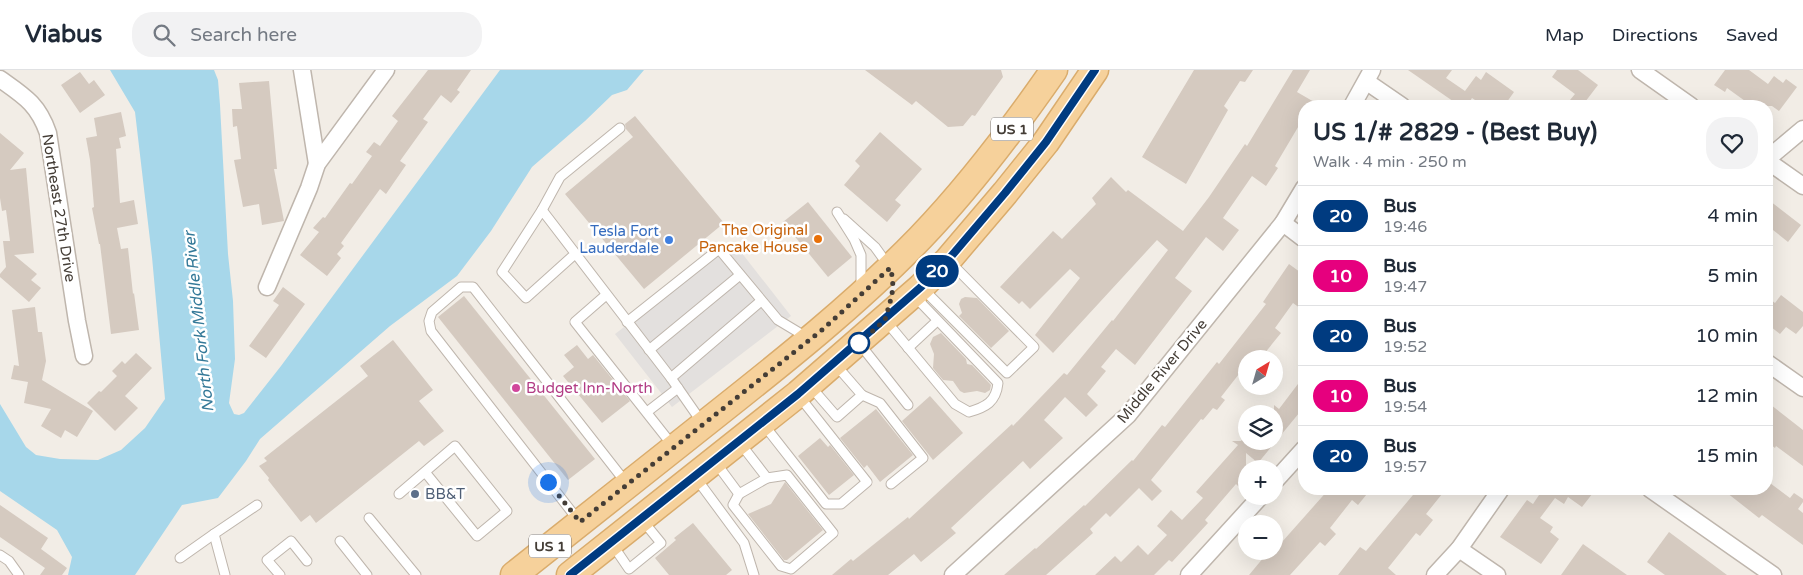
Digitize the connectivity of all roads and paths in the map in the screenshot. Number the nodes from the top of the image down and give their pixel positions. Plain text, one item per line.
1 (302, 70) edge
2 (386, 70) edge
3 (1095, 70) edge
4 (1640, 70) edge
5 (1050, 72) edge
6 (1370, 76) edge
7 (0, 79) edge
8 (1356, 100) edge
9 (1396, 100) edge
10 (1682, 100) edge
11 (620, 128) dead end
12 (1803, 129) edge
13 (1773, 154) edge
14 (317, 164) junction
15 (1773, 165) edge
16 (1803, 186) edge
17 (1298, 198) edge
18 (542, 210) junction
19 (1283, 223) junction
20 (1298, 234) edge
21 (921, 237) junction
22 (575, 254) junction
23 (890, 268) junction
24 (956, 268) junction
25 (740, 275) junction
26 (267, 288) dead end
27 (919, 288) junction
28 (606, 295) junction
29 (862, 295) junction
30 (761, 300) junction
31 (885, 320) junction
32 (937, 321) junction
33 (627, 322) junction
34 (810, 340) junction
35 (858, 343) junction
36 (908, 348) junction
37 (649, 350) junction
38 (84, 356) dead end
39 (835, 363) junction
40 (1773, 367) edge
41 (671, 378) junction
42 (678, 388) junction
43 (1803, 388) edge
44 (804, 390) junction
45 (862, 396) junction
46 (908, 405) dead end
47 (647, 412) junction
48 (762, 423) junction
49 (703, 425) junction
50 (739, 441) junction
51 (674, 447) junction
52 (1298, 456) edge
53 (704, 468) junction
54 (425, 472) junction
55 (1283, 472) edge
56 (767, 478) junction
57 (891, 484) dead end
58 (628, 485) junction
59 (399, 494) dead end
60 (739, 494) junction
61 (1497, 495) edge
62 (1659, 495) edge
63 (257, 505) dead end
64 (1252, 505) edge
65 (369, 518) dead end
66 (642, 518) junction
67 (580, 522) junction
68 (214, 534) junction
69 (340, 541) dead end
70 (610, 543) junction
71 (1459, 549) junction
72 (0, 555) edge
73 (180, 558) dead end
74 (307, 561) dead end
75 (581, 571) edge
76 (630, 572) edge
77 (19, 575) edge
78 (225, 575) edge
79 (280, 575) edge
80 (367, 575) edge
81 (416, 575) edge
82 (514, 575) edge
83 (754, 575) edge
84 (953, 575) edge
85 (1189, 575) edge
86 (1435, 575) edge
87 (1496, 575) edge
88 (1773, 575) edge

1 - 14 street
2 - 14 street
3 - 24 main road, US 1
4 - 10 street
5 - 21 main road, US 1
6 - 8 street
6 - 9 street
7 - 38 street, Northeast 27th Drive
11 - 18 lane
12 - 13 street
14 - 26 street
15 - 16 street
17 - 19 street, Middle River Drive
18 - 22 lane
18 - 22 lane
19 - 20 street
19 - 84 street, Middle River Drive
21 - 23 main road, US 1
21 - 27 main road
22 - 28 lane
23 - 29 main road, US 1
23 - 29 lane
23 - 31 main road
24 - 27 main road, US 1
24 - 27 lane
25 - 30 lane
25 - 33 lane
25 - 37 lane
27 - 31 main road, US 1
27 - 32 lane
28 - 33 lane
28 - 47 lane
29 - 34 main road, US 1
30 - 34 lane
30 - 41 lane
31 - 35 main road, US 1
31 - 36 lane
32 - 36 lane
32 - 36 lane
33 - 37 lane
34 - 49 main road, US 1
35 - 39 main road, US 1
35 - 46 lane
37 - 41 lane
39 - 44 main road, US 1
39 - 45 lane
40 - 43 street
41 - 42 lane
42 - 47 lane
42 - 49 lane
44 - 45 lane
44 - 48 main road, US 1
44 - 48 lane
45 - 57 lane
47 - 51 lane
48 - 50 main road, US 1
49 - 51 main road, US 1
50 - 53 main road, US 1
50 - 56 lane
51 - 58 main road, US 1
52 - 55 street
53 - 60 lane
53 - 66 main road, US 1
53 - 83 lane
54 - 54 lane
54 - 59 lane
56 - 60 lane
56 - 60 lane
58 - 67 main road, US 1
58 - 67 lane
61 - 71 street
62 - 88 street
63 - 68 lane
64 - 85 street
65 - 81 lane
66 - 70 main road, US 1
66 - 76 lane
67 - 82 main road, US 1
68 - 73 lane
68 - 78 lane
69 - 80 lane
70 - 75 main road, US 1
70 - 76 lane
71 - 86 street
71 - 87 street
72 - 77 lane
74 - 79 lane

